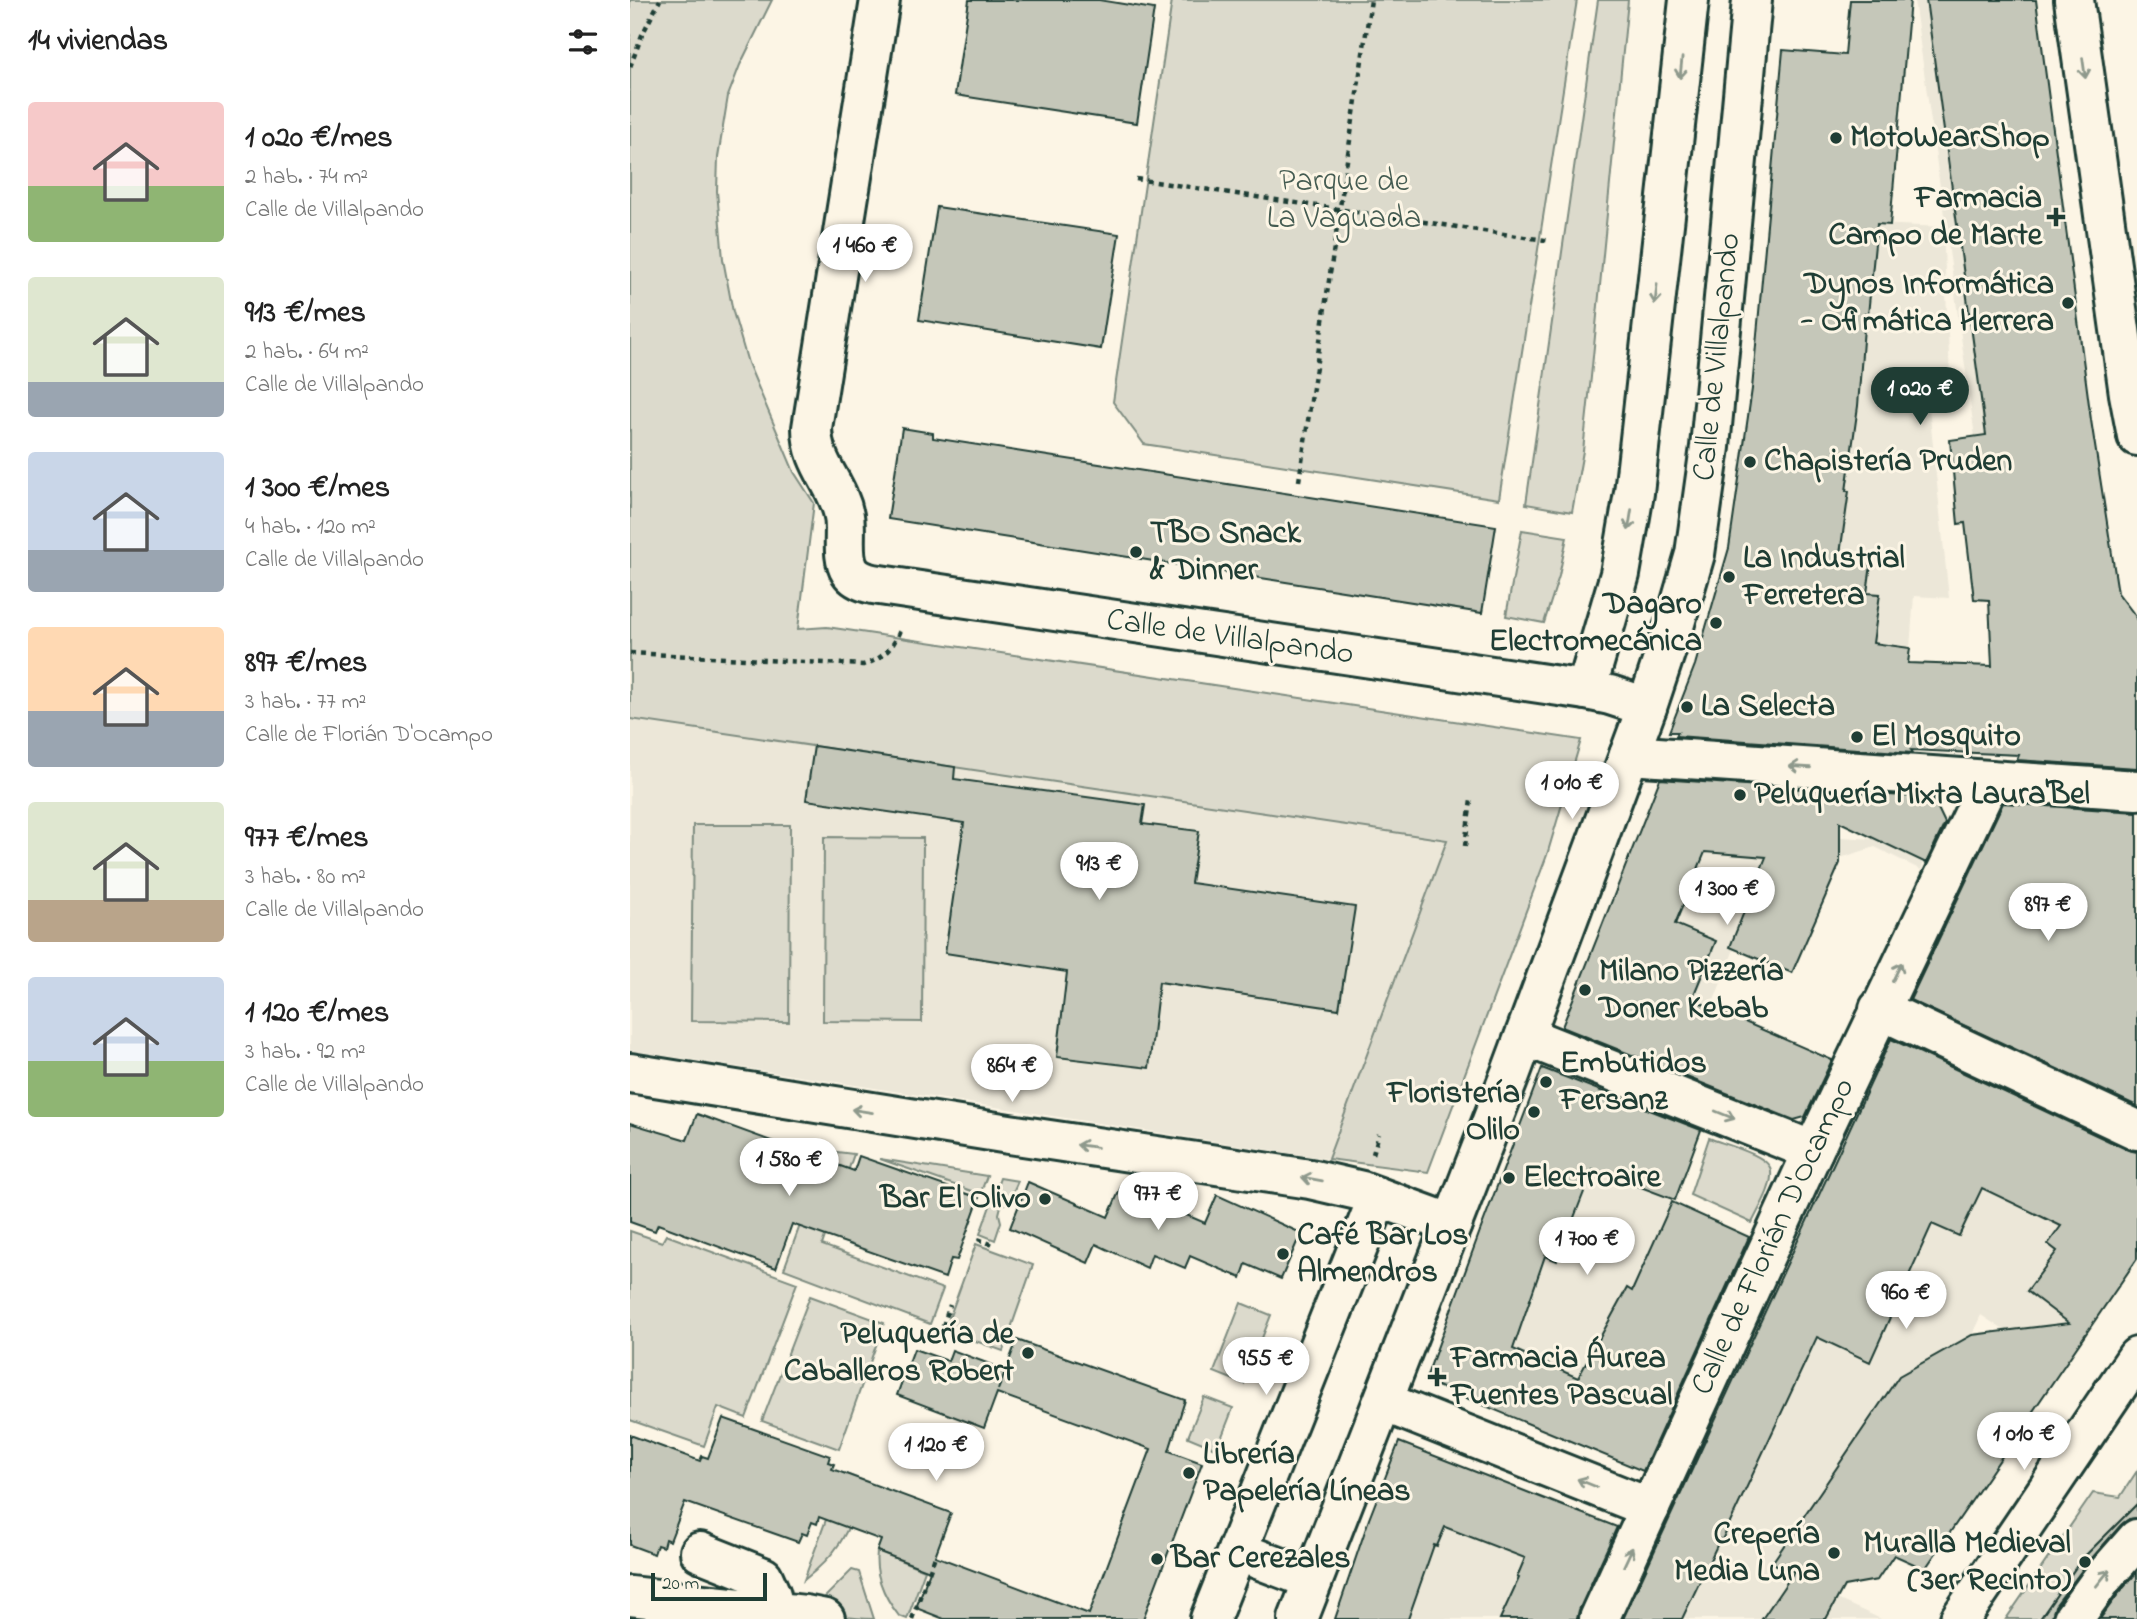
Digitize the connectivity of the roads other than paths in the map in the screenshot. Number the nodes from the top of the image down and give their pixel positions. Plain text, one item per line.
1 (880, 0) edge
2 (1689, 0) edge
3 (1752, 0) edge
4 (2074, 0) edge
5 (2135, 421) edge
6 (1586, 690) junction
7 (1647, 707) junction
8 (1629, 755) junction
9 (1990, 780) junction
10 (2137, 790) edge
11 (1879, 1009) junction
12 (1525, 1035) junction
13 (630, 1073) edge
14 (2137, 1130) edge
15 (1812, 1151) junction
16 (1378, 1197) junction
17 (1452, 1224) junction
18 (2137, 1357) edge
19 (1384, 1402) junction
20 (1650, 1508) junction
21 (2137, 1539) edge
22 (1237, 1551) junction
23 (699, 1552) dead end
24 (1313, 1580) junction
25 (630, 1596) edge
26 (773, 1616) edge
27 (825, 1619) edge
28 (1210, 1619) edge
29 (1298, 1619) edge
30 (1599, 1619) edge
31 (1960, 1619) edge
32 (2073, 1619) edge

1 - 6 street, Calle de Villalpando
2 -> 6 street
3 - 7 street, Calle de Villalpando
4 -> 5 street
6 - 7 street, Calle de Villalpando
7 - 8 street, Calle de Villalpando
9 -> 8 street
8 - 12 street, Calle de Villalpando
9 - 10 street
11 -> 9 street, Calle de Florián D'Ocampo
11 - 14 street
11 - 15 street, Calle de Florián D'Ocampo
12 -> 15 street
12 - 17 street, Calle de Villalpando
16 -> 13 street
15 - 20 street, Calle de Florián D'Ocampo
16 - 17 street
16 - 22 street
17 - 19 street, Calle de Villalpando
18 - 31 street
20 -> 19 street
19 - 24 street, Calle de Villalpando
30 -> 20 street, Calle de Florián D'Ocampo
32 -> 21 street
22 - 24 street
22 - 28 street
23 - 26 street
24 - 29 street, Calle de Villalpando
25 - 26 street
26 - 27 street

